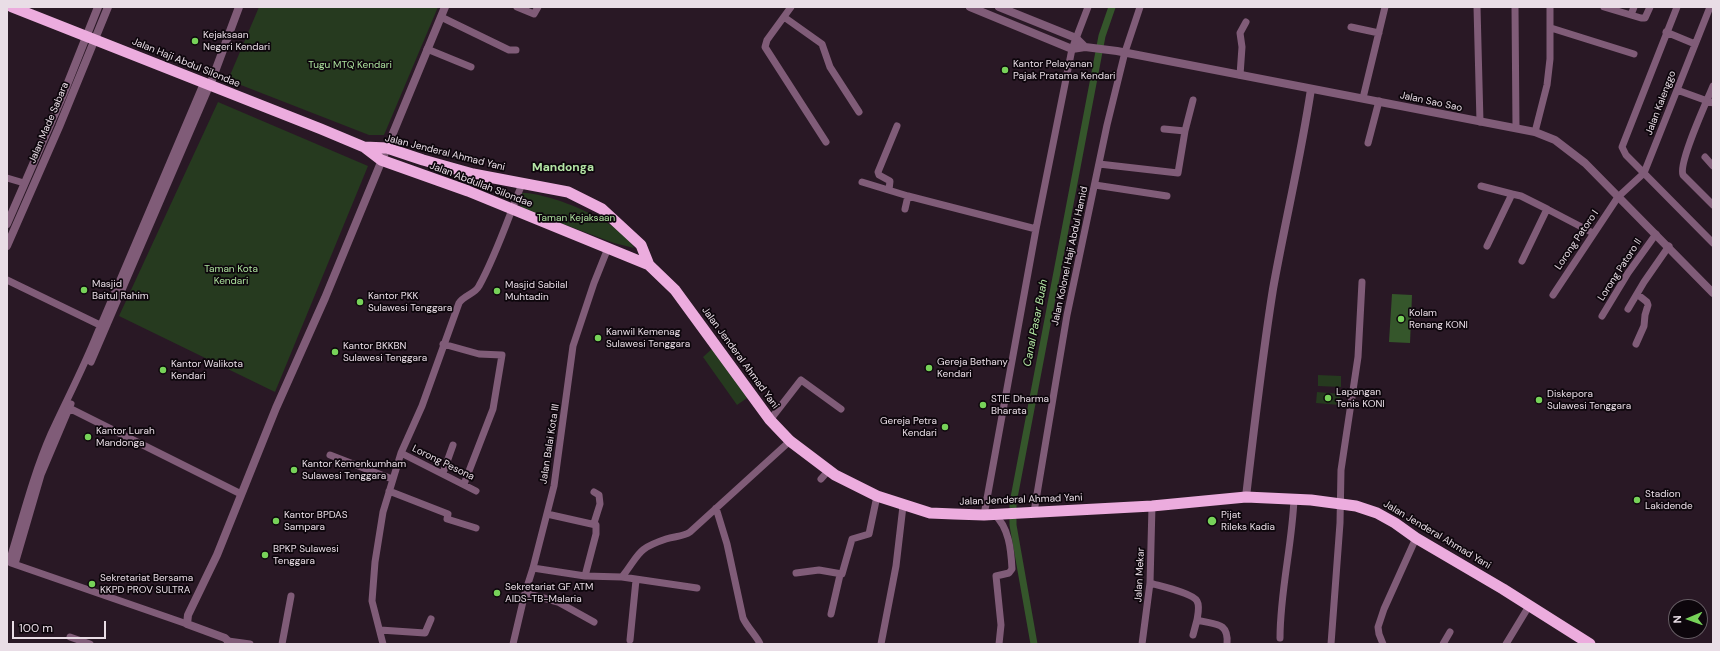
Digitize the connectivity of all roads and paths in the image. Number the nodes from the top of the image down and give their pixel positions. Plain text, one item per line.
1 (12, 7) edge
2 (98, 7) edge
3 (108, 7) edge
4 (239, 7) edge
5 (445, 7) edge
6 (517, 7) edge
7 (538, 7) edge
8 (791, 7) edge
9 (970, 7) edge
10 (998, 7) edge
11 (1088, 7) edge
12 (1140, 7) edge
13 (1385, 7) edge
14 (1477, 7) edge
15 (1515, 7) edge
16 (1550, 7) edge
17 (1604, 7) edge
18 (1634, 7) edge
19 (1650, 7) edge
20 (1677, 7) edge
21 (1711, 9) edge
22 (1631, 16) junction
23 (441, 17) junction
24 (784, 17) junction
25 (1246, 22) dead end
26 (1351, 27) dead end
27 (1551, 28) junction
28 (1379, 32) junction
29 (1666, 32) junction
30 (90, 37) junction
31 (1076, 38) junction
32 (1695, 44) junction
33 (1085, 47) junction
34 (427, 49) junction
35 (1072, 49) junction
36 (516, 50) dead end
37 (1121, 51) junction
38 (1634, 54) dead end
39 (471, 67) dead end
40 (1240, 75) junction
41 (207, 84) junction
42 (1713, 86) edge
43 (1311, 89) junction
44 (1677, 90) junction
45 (1363, 98) junction
46 (1193, 100) dead end
47 (1379, 101) junction
48 (1710, 102) edge
49 (859, 112) dead end
50 (1480, 122) junction
51 (897, 126) dead end
52 (1516, 128) junction
53 (1164, 129) dead end
54 (1185, 131) junction
55 (1535, 132) junction
56 (350, 142) joint
57 (826, 142) dead end
58 (1368, 143) dead end
59 (364, 147) junction
60 (386, 148) junction
61 (1705, 157) dead end
62 (381, 160) junction
63 (1099, 164) junction
64 (1713, 166) edge
65 (1644, 173) junction
66 (7, 178) edge
67 (862, 182) dead end
68 (24, 183) junction
69 (522, 184) junction
70 (1095, 185) junction
71 (1481, 186) dead end
72 (889, 190) junction
73 (1512, 194) junction
74 (908, 196) junction
75 (1167, 196) dead end
76 (1618, 197) junction
77 (1713, 205) edge
78 (512, 209) junction
79 (905, 209) dead end
80 (1546, 209) junction
81 (7, 224) edge
82 (1036, 229) junction
83 (1593, 232) junction
84 (1656, 234) junction
85 (1713, 243) edge
86 (641, 245) junction
87 (7, 246) edge
88 (1487, 246) dead end
89 (1669, 246) junction
90 (608, 248) junction
91 (629, 258) junction
92 (1522, 261) dead end
93 (649, 265) junction
94 (7, 280) edge
95 (1362, 282) dead end
96 (1713, 293) edge
97 (1637, 294) junction
98 (1553, 295) dead end
99 (1628, 309) dead end
100 (1602, 316) dead end
101 (103, 326) junction
102 (443, 344) junction
103 (1636, 344) dead end
104 (69, 408) junction
105 (842, 409) dead end
106 (770, 420) junction
107 (790, 441) junction
108 (453, 445) dead end
109 (400, 453) junction
110 (330, 455) dead end
111 (443, 473) junction
112 (392, 479) junction
113 (464, 484) junction
114 (389, 491) junction
115 (476, 491) dead end
116 (594, 492) dead end
117 (241, 494) junction
118 (877, 496) junction
119 (1246, 497) junction
120 (1294, 499) junction
121 (1339, 503) junction
122 (903, 506) junction
123 (1152, 506) junction
124 (716, 508) junction
125 (1029, 512) junction
126 (547, 514) junction
127 (993, 514) junction
128 (594, 523) junction
129 (476, 528) dead end
130 (1416, 538) junction
131 (11, 560) edge
132 (533, 568) junction
133 (796, 573) dead end
134 (840, 574) junction
135 (585, 576) junction
136 (622, 577) junction
137 (636, 580) junction
138 (1150, 583) junction
139 (697, 588) dead end
140 (524, 593) junction
141 (291, 596) dead end
142 (1529, 606) junction
143 (831, 614) dead end
144 (431, 619) dead end
145 (1197, 620) junction
146 (594, 622) dead end
147 (187, 624) junction
148 (380, 630) junction
149 (1450, 632) dead end
150 (1193, 634) dead end
151 (70, 637) dead end
152 (1280, 638) dead end
153 (630, 640) dead end
154 (228, 643) edge
155 (90, 644) edge
156 (250, 644) edge
157 (282, 644) edge
158 (383, 644) edge
159 (513, 644) edge
160 (760, 644) edge
161 (881, 644) edge
162 (999, 644) edge
163 (1142, 644) edge
164 (1226, 644) edge
165 (1331, 644) edge
166 (1383, 644) edge
167 (1443, 644) edge
168 (1506, 644) edge
169 (1590, 644) edge

1 - 30 highway, Jalan Haji Abdul Silondae
2 - 30 street, Jalan Made Sabara
3 - 30 street, Jalan Made Sabara
4 - 41 street
5 - 23 street
6 - 7 street
8 - 24 street
9 - 35 street
10 - 31 street
11 - 31 street
12 - 37 street, Jalan Kolonel Haji Abdul Hamid
13 - 28 street
14 - 50 street
15 - 52 street
16 - 27 street
17 - 22 street
18 - 22 street
19 - 22 street
20 - 29 street
21 - 32 street, Jalan Kalenggo
23 - 34 street
23 - 36 street
24 - 49 street
24 - 57 street
25 - 40 street
26 - 28 street
27 - 38 street
27 - 55 street
28 - 45 street
29 - 32 street
29 - 65 street
30 - 41 highway, Jalan Haji Abdul Silondae
30 - 68 street, Jalan Made Sabara
30 - 87 street, Jalan Made Sabara
31 - 33 street
31 - 35 street
32 - 44 street, Jalan Kalenggo
33 - 35 street, Jalan Sao Sao
33 - 37 street, Jalan Sao Sao
34 - 39 street
34 - 60 street
35 - 82 street
37 - 40 street, Jalan Sao Sao
37 - 63 street, Jalan Kolonel Haji Abdul Hamid
40 - 43 street, Jalan Sao Sao
41 - 56 highway, Jalan Haji Abdul Silondae
41 - 101 street
42 - 48 street
43 - 45 street, Jalan Sao Sao
43 - 119 street
44 - 48 street
44 - 65 street, Jalan Kalenggo
45 - 47 street, Jalan Sao Sao
46 - 54 street
47 - 50 street, Jalan Sao Sao
47 - 58 street
48 - 77 street
50 - 52 street, Jalan Sao Sao
51 - 72 street
52 - 55 street, Jalan Sao Sao
53 - 54 street
54 - 63 street
55 - 76 street, Jalan Sao Sao
56 - 59 highway, Jalan Abdullah Silondae
59 - 60 highway, Jalan Jenderal Ahmad Yani
59 - 62 highway, Jalan Abdullah Silondae
60 - 62 street
60 - 69 highway, Jalan Jenderal Ahmad Yani
61 - 64 street
62 - 78 highway, Jalan Abdullah Silondae
62 - 117 street
63 - 70 street, Jalan Kolonel Haji Abdul Hamid
65 - 76 street, Jalan Kalenggo
65 - 85 street
66 - 68 street
67 - 72 street
68 - 81 street, Jalan Made Sabara
69 - 78 street
69 - 86 highway, Jalan Jenderal Ahmad Yani
70 - 75 street
70 - 125 street, Jalan Kolonel Haji Abdul Hamid
71 - 73 street
72 - 74 street
73 - 80 street
73 - 88 street
74 - 79 street
74 - 82 street
76 - 83 street, Lorong Patoro I
76 - 84 street, Jalan Sao Sao
78 - 90 highway, Jalan Abdullah Silondae
78 - 102 street
80 - 83 street
80 - 92 street
82 - 127 street
83 - 98 street, Lorong Patoro I
84 - 89 street, Jalan Sao Sao
84 - 100 street, Lorong Patoro II
86 - 91 highway
86 - 93 highway, Jalan Jenderal Ahmad Yani
89 - 96 street, Jalan Sao Sao
89 - 97 street
90 - 91 highway, Jalan Abdullah Silondae
90 - 126 street, Jalan Balai Kota III
91 - 93 highway, Jalan Abdullah Silondae
93 - 106 highway, Jalan Jenderal Ahmad Yani
94 - 101 street
95 - 121 street
97 - 99 street
97 - 103 street
101 - 104 street
101 - 131 street
102 - 109 street
102 - 113 street
104 - 117 street
104 - 131 street
105 - 106 street
106 - 107 highway, Jalan Jenderal Ahmad Yani
107 - 118 highway, Jalan Jenderal Ahmad Yani
107 - 124 street
108 - 111 street
109 - 111 street, Lorong Pesona
109 - 112 street
110 - 112 street
111 - 113 street, Lorong Pesona
112 - 114 street
113 - 115 street, Lorong Pesona
114 - 129 street
114 - 148 street
116 - 128 street
117 - 147 street
118 - 122 highway, Jalan Jenderal Ahmad Yani
118 - 134 street
119 - 120 highway, Jalan Jenderal Ahmad Yani
119 - 123 highway, Jalan Jenderal Ahmad Yani
120 - 121 highway, Jalan Jenderal Ahmad Yani
120 - 152 street
121 - 130 highway, Jalan Jenderal Ahmad Yani
121 - 165 street
122 - 127 highway, Jalan Jenderal Ahmad Yani
122 - 161 street
123 - 125 highway, Jalan Jenderal Ahmad Yani
123 - 138 street, Jalan Mekar
124 - 136 street
124 - 160 street
125 - 127 highway, Jalan Jenderal Ahmad Yani
126 - 128 street
126 - 132 street, Jalan Balai Kota III
127 - 162 street
128 - 135 street
130 - 142 highway, Jalan Jenderal Ahmad Yani
130 - 166 street
131 - 147 street
132 - 135 street
132 - 140 street, Jalan Balai Kota III
133 - 134 street
134 - 143 street
135 - 136 street
136 - 137 street
137 - 139 street
137 - 153 street
138 - 145 street
138 - 163 street, Jalan Mekar
140 - 146 street
140 - 159 street, Jalan Balai Kota III
141 - 157 street
142 - 168 street
142 - 169 highway, Jalan Jenderal Ahmad Yani
144 - 148 street
145 - 150 street
145 - 164 street
147 - 154 street
148 - 158 street
149 - 167 street
151 - 155 street
154 - 156 street

